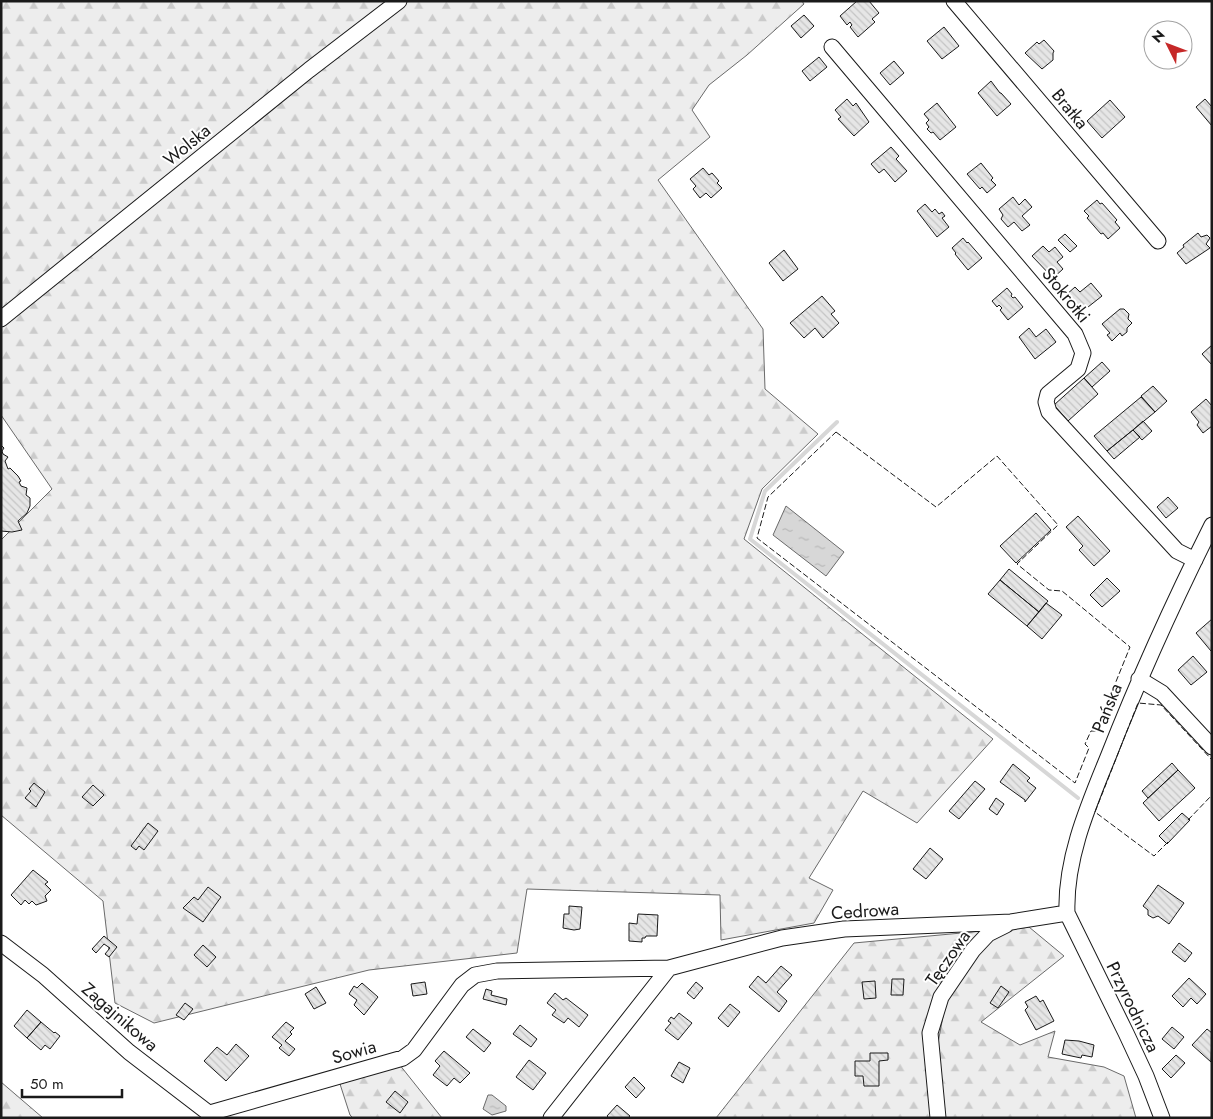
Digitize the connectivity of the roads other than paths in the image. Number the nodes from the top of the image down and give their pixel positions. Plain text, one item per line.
1 (399, 1) edge
2 (954, 1) edge
3 (832, 47) dead end
4 (1158, 241) dead end
5 (1, 319) edge
6 (1212, 525) edge
7 (1194, 560) junction
8 (1139, 680) junction
9 (1212, 747) edge
10 (1067, 913) junction
11 (1011, 922) junction
12 (1, 943) edge
13 (669, 968) junction
14 (475, 975) joint
15 (212, 1115) edge
16 (550, 1118) edge
17 (938, 1118) edge
18 (1162, 1118) edge

1 - 5 street, Wolska
2 - 4 street, Bratka
3 - 7 street, Stokrotki
6 - 7 street, Pańska
7 - 8 street, Pańska
8 - 9 street
8 - 10 street, Pańska
10 - 11 street, Cedrowa
10 - 18 street, Przyrodnicza
11 - 13 street, Cedrowa
11 - 17 street, Tęczowa
12 - 15 street, Zagajnikowa
13 - 14 street, Cedrowa
13 - 16 street
14 - 15 street, Sowia

